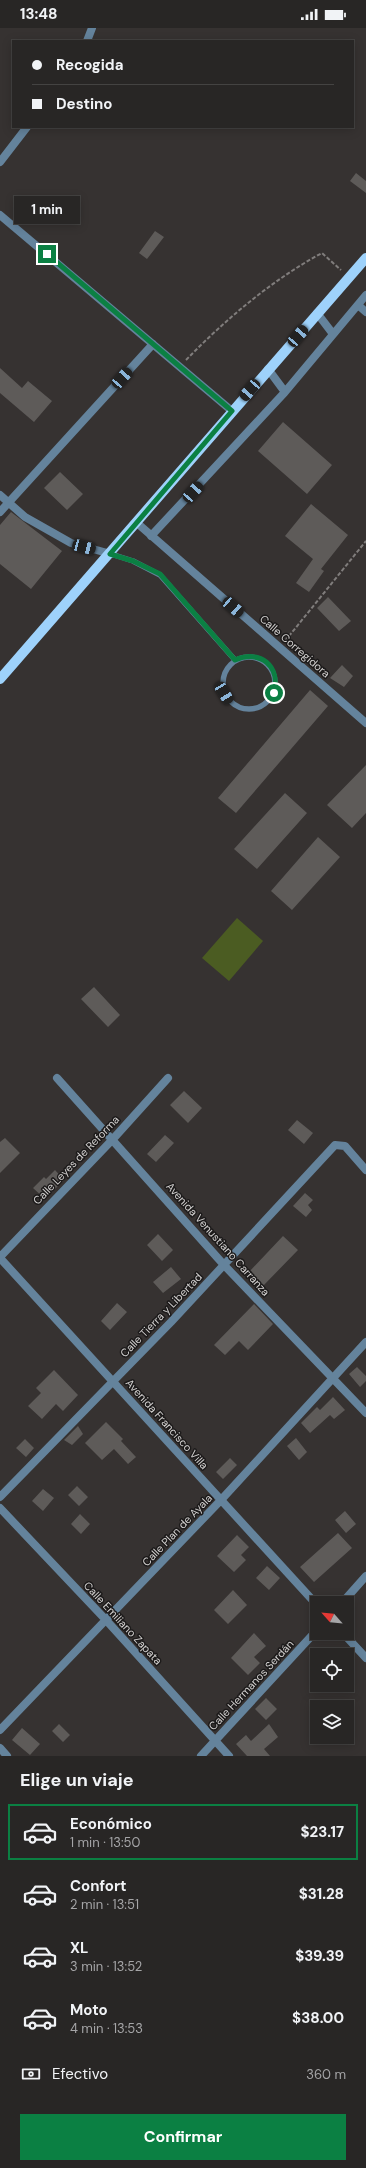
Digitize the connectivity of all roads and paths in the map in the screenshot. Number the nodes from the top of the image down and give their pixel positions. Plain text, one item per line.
1 (92, 28) edge
2 (88, 40) edge
3 (26, 128) edge
4 (0, 162) edge
5 (0, 215) edge
6 (366, 258) edge
7 (349, 277) junction
8 (366, 295) edge
9 (358, 305) junction
10 (366, 312) edge
11 (317, 313) junction
12 (333, 334) junction
13 (153, 344) junction
14 (180, 367) junction
15 (268, 369) junction
16 (285, 392) junction
17 (232, 411) junction
18 (0, 495) edge
19 (9, 502) junction
20 (0, 512) edge
21 (137, 523) junction
22 (151, 536) junction
23 (366, 540) edge
24 (110, 554) junction
25 (280, 648) junction
26 (235, 660) junction
27 (0, 679) edge
28 (366, 724) edge
29 (57, 1078) dead end
30 (168, 1078) dead end
31 (113, 1139) junction
32 (366, 1170) edge
33 (0, 1257) edge
34 (224, 1265) junction
35 (366, 1342) edge
36 (333, 1377) junction
37 (113, 1382) junction
38 (366, 1413) edge
39 (0, 1497) edge
40 (221, 1500) junction
41 (0, 1508) edge
42 (366, 1576) edge
43 (348, 1596) edge
44 (310, 1597) edge
45 (106, 1620) junction
46 (310, 1637) edge
47 (349, 1640) edge
48 (366, 1658) edge
49 (0, 1730) edge
50 (215, 1739) junction
51 (0, 1748) edge
52 (7, 1756) edge
53 (201, 1756) edge
54 (228, 1756) edge

1 - 2 street
3 - 4 street
5 - 13 street
6 - 7 main road
7 - 11 main road
7 - 14 path
8 - 9 street
9 - 10 street
9 - 12 street
11 - 12 street
11 - 15 main road
12 - 16 street
13 - 14 street
13 - 19 street
14 - 17 street
15 - 16 street
15 - 17 main road
16 - 22 street
17 - 21 main road
18 - 19 street
19 - 20 street
19 - 24 street
21 - 22 street, Calle Corregidora
21 - 24 main road
22 - 25 street, Calle Corregidora
23 - 25 path
24 - 26 lane
24 - 27 main road
25 - 28 street, Calle Corregidora
26 - 26 lane
29 - 31 street, Avenida Venustiano Carranza
30 - 31 street, Calle Leyes de Reforma
31 - 33 street, Calle Leyes de Reforma
31 - 34 street, Avenida Venustiano Carranza
32 - 34 street, Calle Tierra y Libertad
33 - 37 street, Avenida Francisco Villa
34 - 36 street, Avenida Venustiano Carranza
34 - 37 street, Calle Tierra y Libertad
35 - 36 street, Calle Plan de Ayala
36 - 38 street, Avenida Venustiano Carranza
36 - 40 street, Calle Plan de Ayala
37 - 39 street, Calle Tierra y Libertad
37 - 40 street, Avenida Francisco Villa
40 - 44 street, Avenida Francisco Villa
40 - 45 street, Calle Plan de Ayala
41 - 45 street, Calle Emiliano Zapata
42 - 43 street
45 - 49 street, Calle Plan de Ayala
45 - 50 street, Calle Emiliano Zapata
46 - 50 street, Calle Hermanos Serdán
47 - 48 street
50 - 53 street, Calle Hermanos Serdán
50 - 54 street, Calle Emiliano Zapata
51 - 52 street

